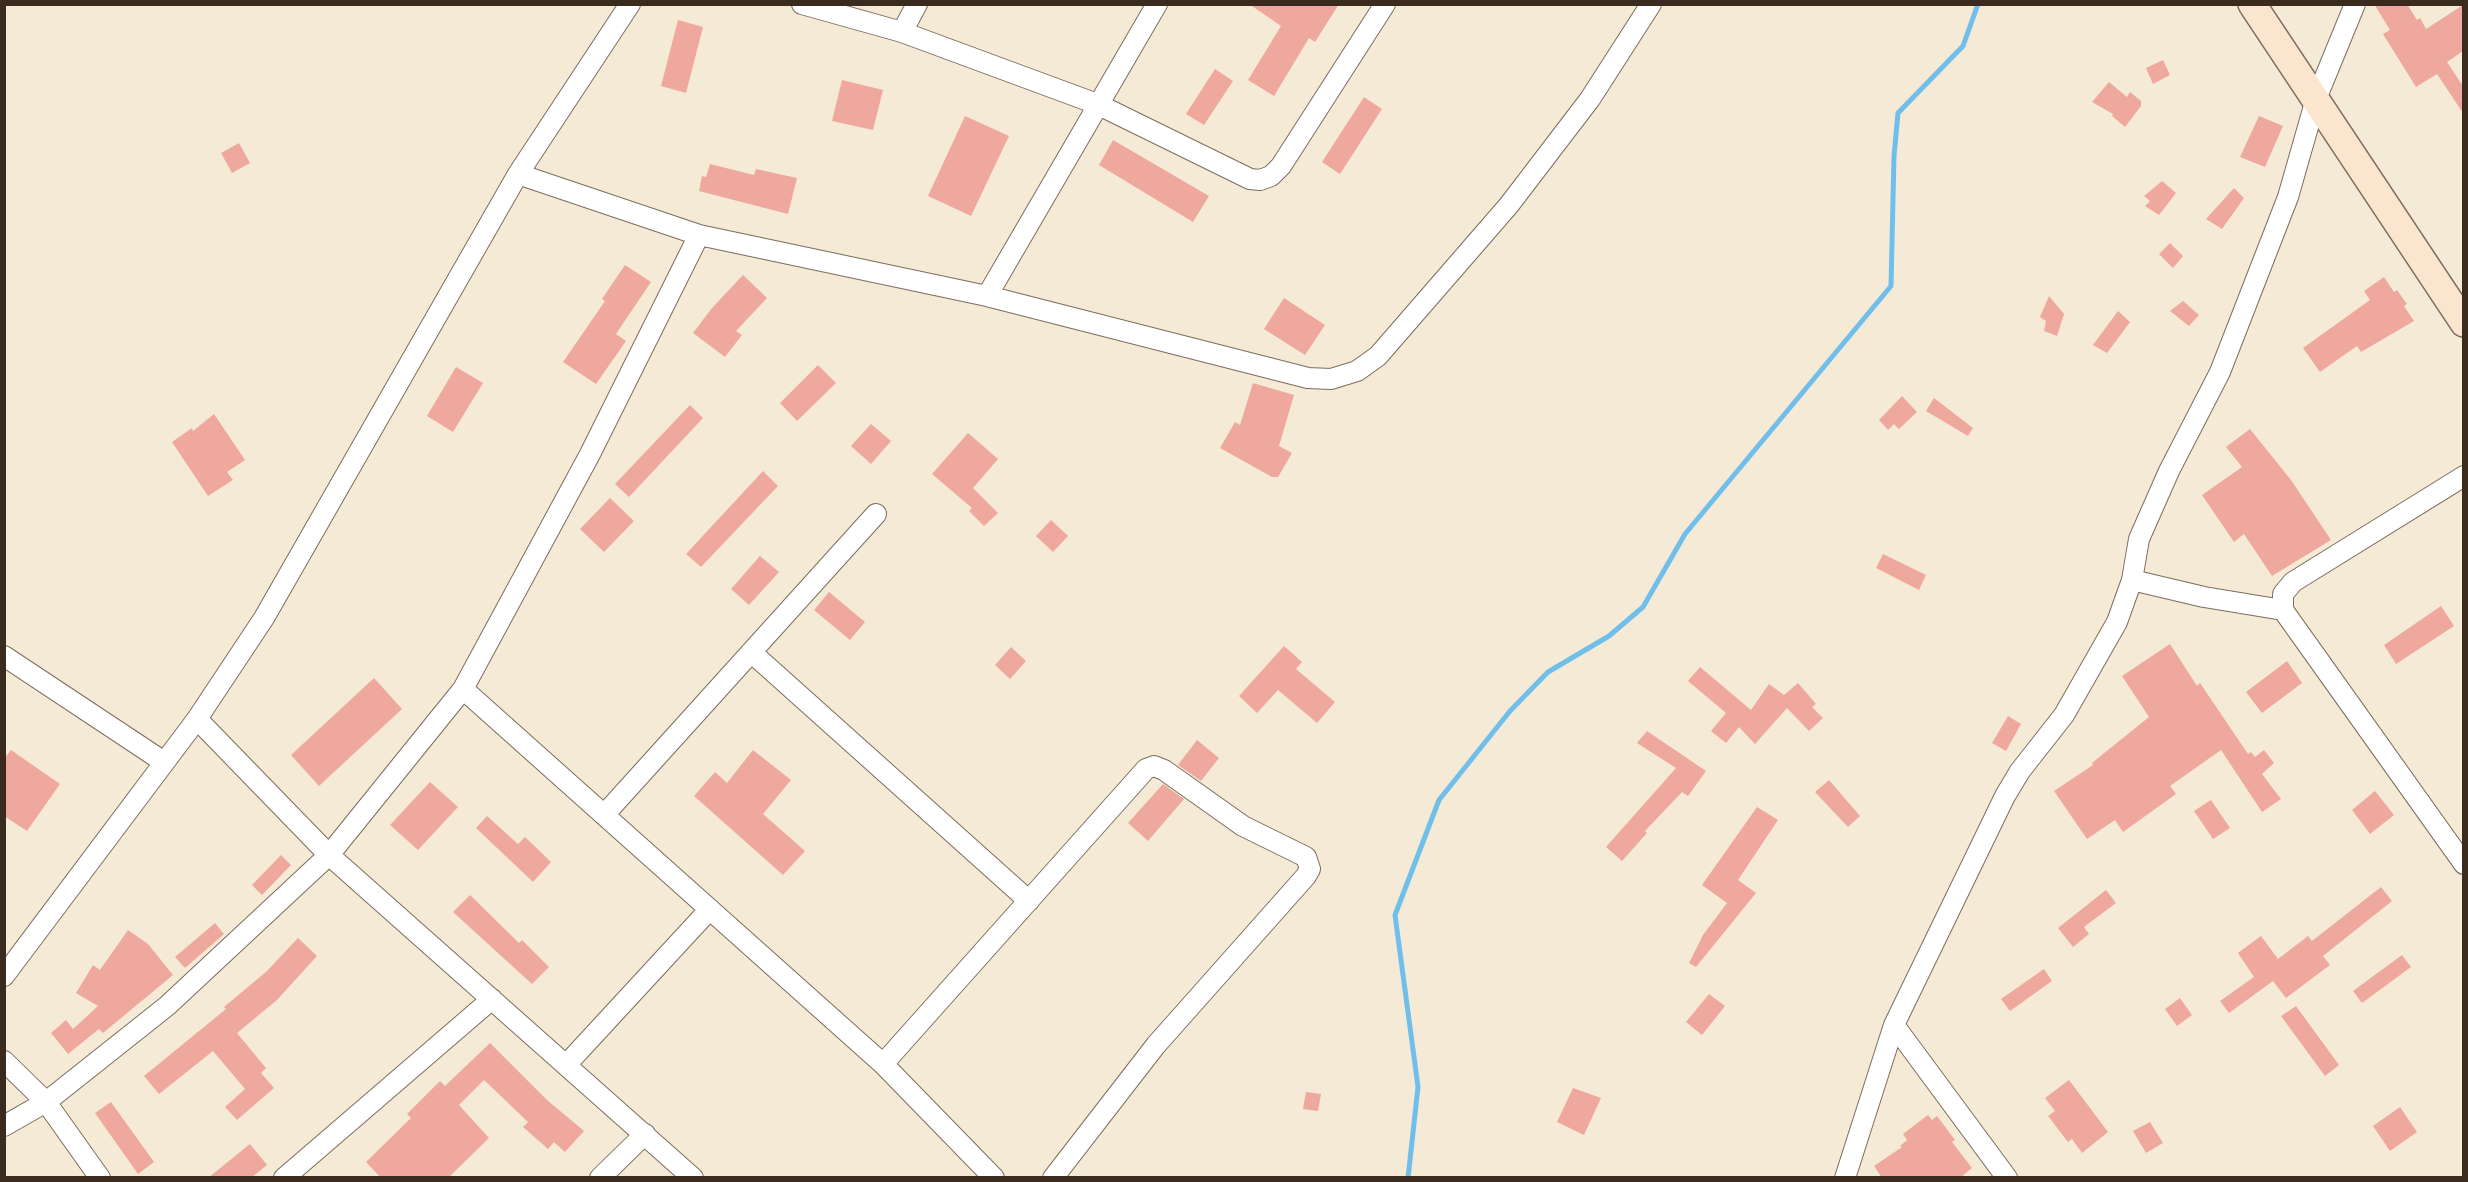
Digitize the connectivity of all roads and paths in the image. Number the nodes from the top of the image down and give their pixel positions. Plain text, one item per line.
1 (630, 4) edge
2 (802, 4) edge
3 (917, 4) edge
4 (1157, 4) edge
5 (1385, 4) edge
6 (1651, 4) edge
7 (2252, 4) edge
8 (2355, 4) edge
9 (902, 32) junction
10 (2316, 99) junction
11 (1097, 104) junction
12 (518, 174) junction
13 (699, 235) junction
14 (987, 296) junction
15 (2463, 323) edge
16 (2463, 476) edge
17 (876, 514) dead end
18 (2132, 580) junction
19 (2283, 610) junction
20 (751, 652) junction
21 (4, 656) edge
22 (462, 689) junction
23 (197, 719) junction
24 (164, 762) junction
25 (604, 815) junction
26 (329, 855) junction
27 (2463, 864) edge
28 (1029, 901) junction
29 (710, 909) junction
30 (4, 976) edge
31 (492, 999) junction
32 (1894, 1025) junction
33 (4, 1061) edge
34 (883, 1064) junction
35 (566, 1065) junction
36 (46, 1102) junction
37 (4, 1126) edge
38 (645, 1134) junction
39 (100, 1178) edge
40 (285, 1178) edge
41 (600, 1178) edge
42 (693, 1178) edge
43 (994, 1178) edge
44 (1053, 1178) edge
45 (1845, 1178) edge
46 (2007, 1178) edge

1 - 12 street
2 - 9 street
3 - 9 street
4 - 11 street
5 - 11 street
6 - 14 street
7 - 10 street
8 - 10 street
9 - 11 street
10 - 15 street
10 - 18 street
11 - 14 street
12 - 13 street
12 - 23 street
13 - 14 street
13 - 22 street
16 - 19 street
17 - 20 street
18 - 19 street
18 - 32 street
19 - 27 street
20 - 25 street
20 - 28 street
21 - 24 street
22 - 25 street
22 - 26 street
23 - 24 street
23 - 26 street
24 - 30 street
25 - 29 street
26 - 31 street
26 - 36 street
28 - 34 street
28 - 44 street
29 - 34 street
29 - 35 street
31 - 35 street
31 - 40 street
32 - 45 street
32 - 46 street
33 - 36 street
34 - 43 street
35 - 38 street
36 - 37 street
36 - 39 street
38 - 41 street
38 - 42 street

